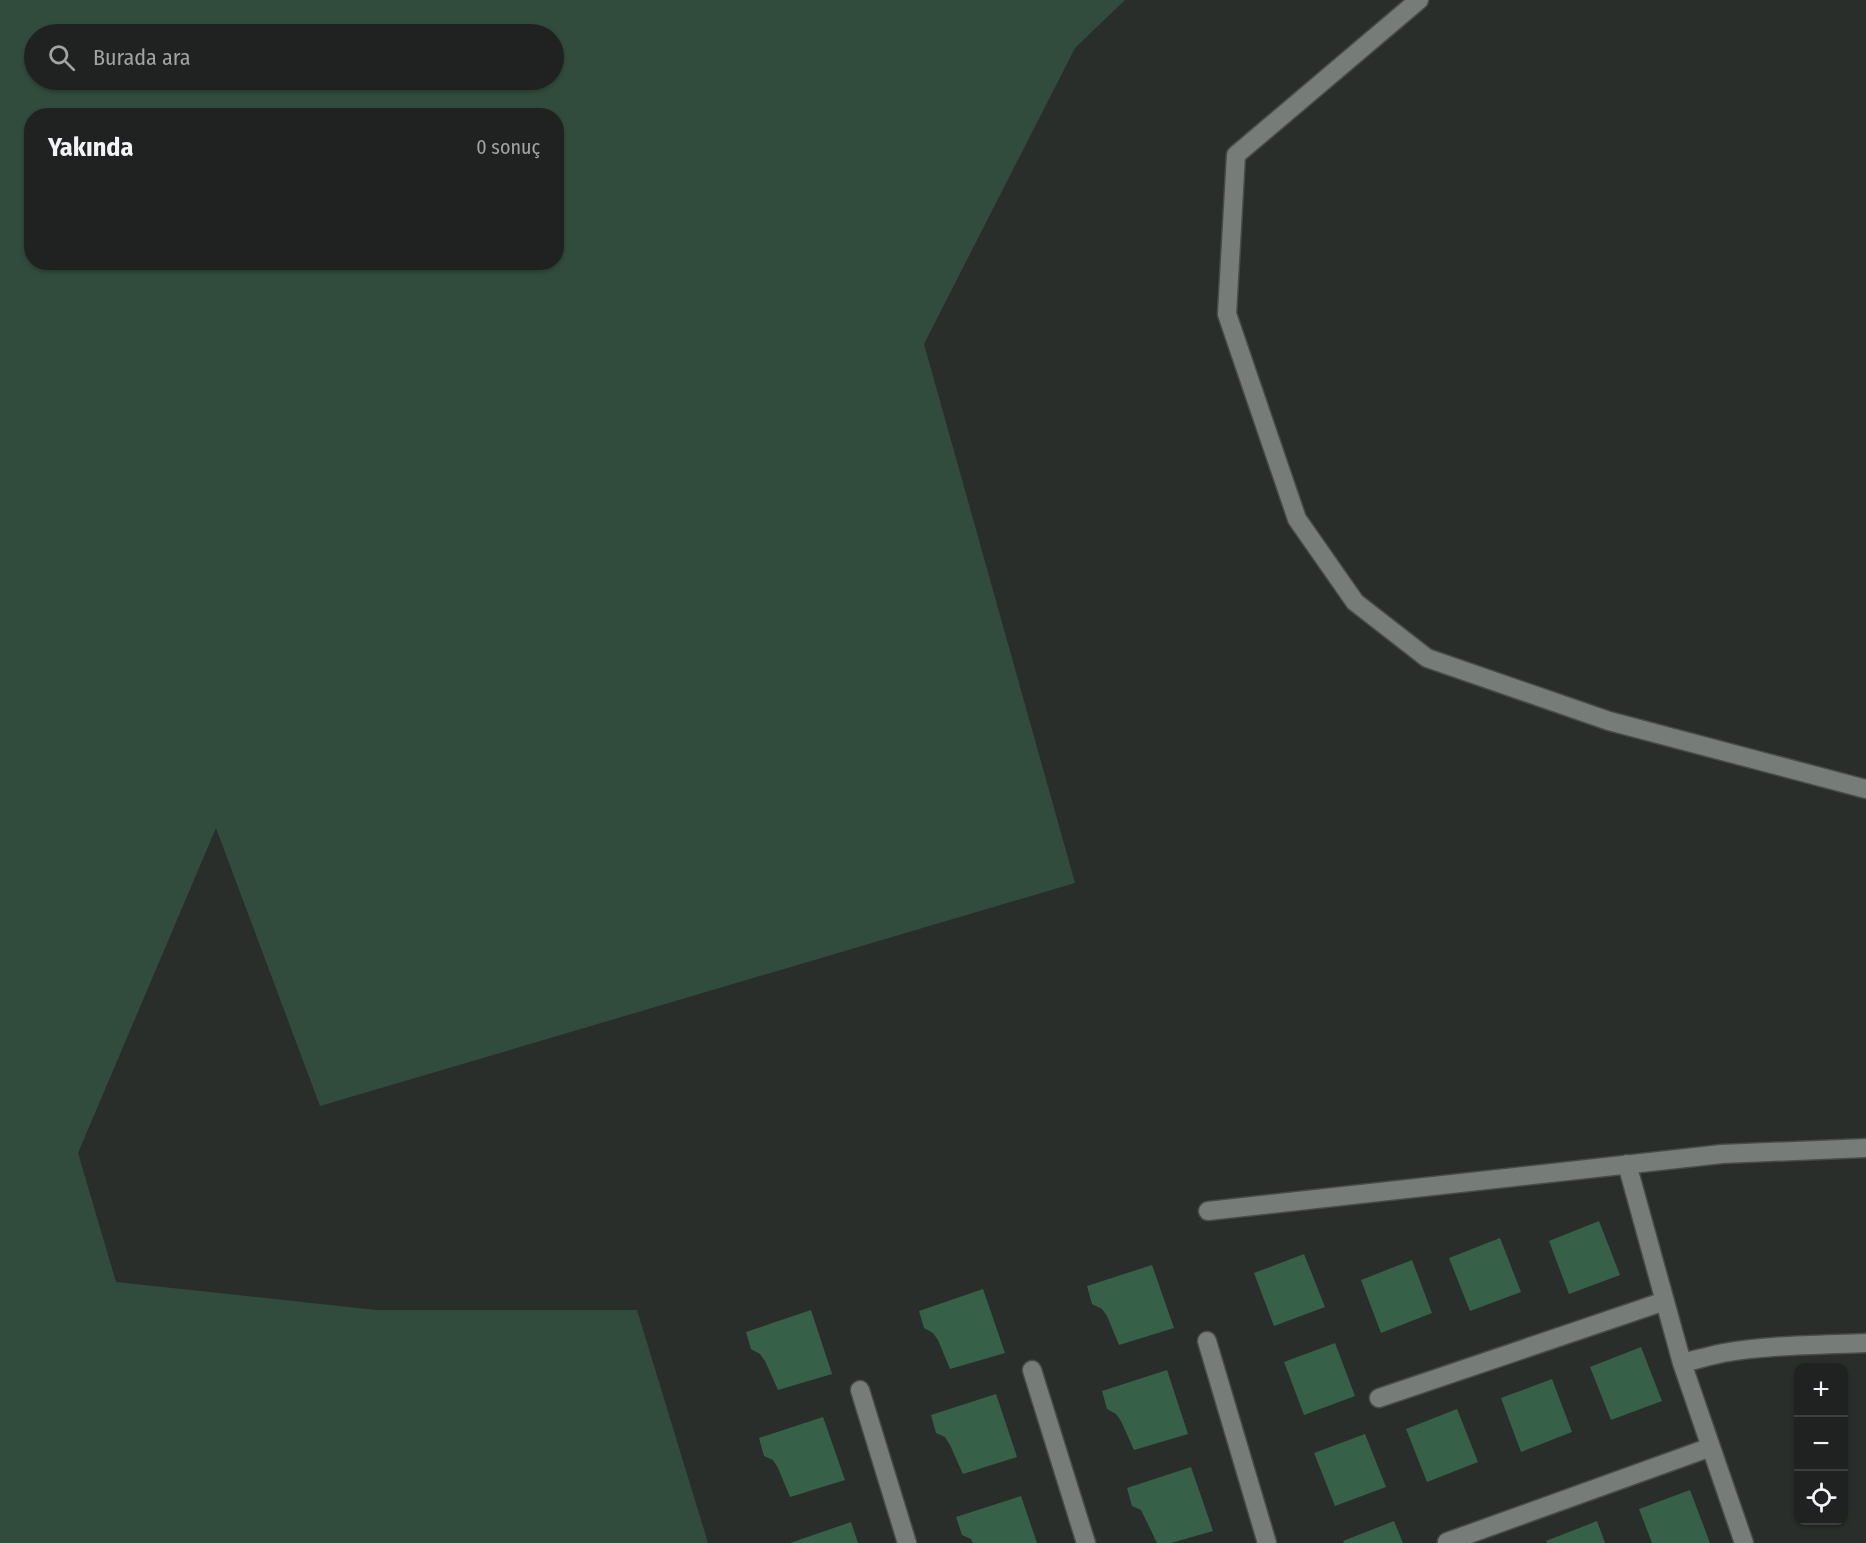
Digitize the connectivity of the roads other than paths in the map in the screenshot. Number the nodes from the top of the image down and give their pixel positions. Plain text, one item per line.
1 (1419, 0) edge
2 (1866, 789) edge
3 (1866, 1148) edge
4 (1627, 1164) junction
5 (1208, 1211) dead end
6 (1665, 1301) junction
7 (1207, 1341) dead end
8 (1866, 1343) edge
9 (1682, 1363) junction
10 (1032, 1370) dead end
11 (860, 1390) dead end
12 (1379, 1398) dead end
13 (1711, 1447) junction
14 (1447, 1542) edge
15 (907, 1543) edge
16 (1086, 1543) edge
17 (1267, 1543) edge
18 (1744, 1543) edge

1 - 2 street
3 - 4 street
4 - 5 street
4 - 6 street
6 - 9 street
6 - 12 street
7 - 17 street
8 - 9 street
9 - 13 street
10 - 16 street
11 - 15 street
13 - 14 street
13 - 18 street

